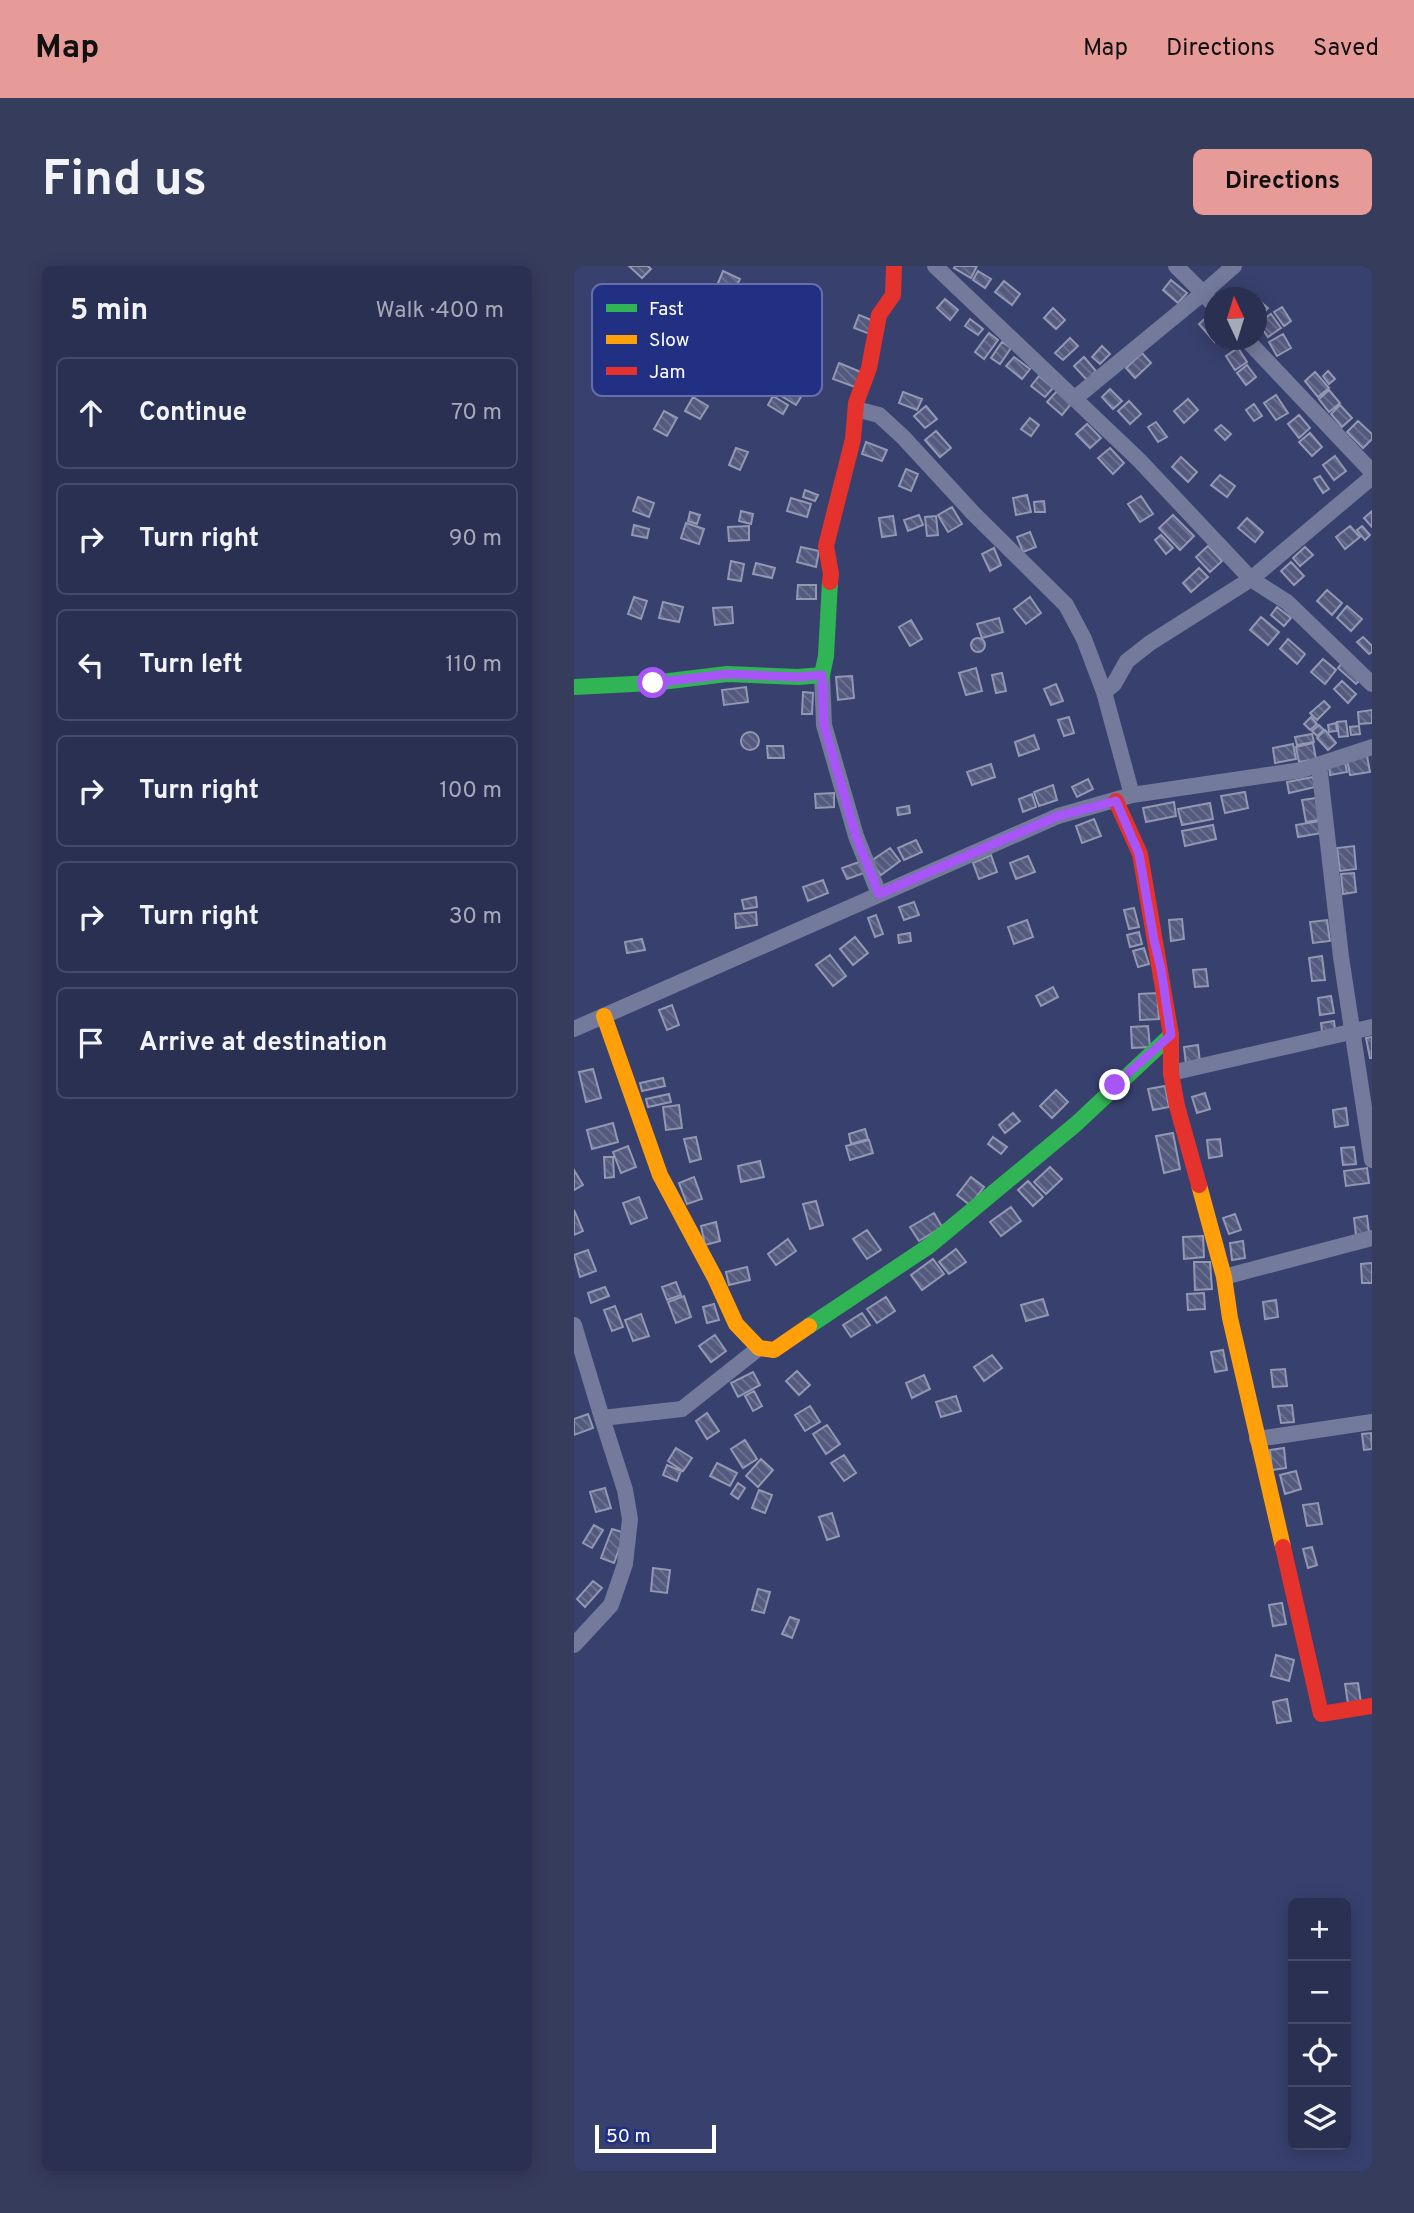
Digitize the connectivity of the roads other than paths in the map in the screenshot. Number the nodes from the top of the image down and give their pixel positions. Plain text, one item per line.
1 (894, 266) edge
2 (935, 266) edge
3 (1176, 266) edge
4 (1234, 266) edge
5 (1218, 287) edge
6 (1204, 294) edge
7 (1204, 303) edge
8 (1256, 350) edge
9 (1074, 398) junction
10 (856, 409) junction
11 (1372, 475) edge
12 (1251, 579) junction
13 (822, 675) junction
14 (1372, 684) edge
15 (574, 687) edge
16 (1104, 692) junction
17 (1372, 747) edge
18 (1319, 765) junction
19 (1132, 795) junction
20 (1116, 801) junction
21 (879, 894) junction
22 (604, 1016) junction
23 (1372, 1027) edge
24 (574, 1029) edge
25 (1352, 1033) junction
26 (1171, 1035) junction
27 (1171, 1073) junction
28 (1372, 1160) edge
29 (1372, 1238) edge
30 (1224, 1277) junction
31 (574, 1325) edge
32 (759, 1348) junction
33 (602, 1418) junction
34 (1372, 1422) edge
35 (1257, 1439) junction
36 (574, 1645) edge
37 (1372, 1706) edge

1 - 10 street
2 - 9 street
3 - 6 street
4 - 5 street
7 - 9 street
8 - 11 street
9 - 12 street
10 - 13 street
10 - 16 street
11 - 12 street
12 - 14 street
12 - 16 street
13 - 15 street
13 - 21 street
16 - 19 street
17 - 18 street
18 - 19 street
18 - 25 street
19 - 20 street
20 - 21 street
20 - 26 street
21 - 22 street
22 - 24 street
22 - 32 street
23 - 25 street
25 - 27 street
25 - 28 street
26 - 27 street
26 - 32 street
27 - 30 street
29 - 30 street
30 - 35 street
31 - 33 street
32 - 33 street
33 - 36 street
34 - 35 street
35 - 37 street

